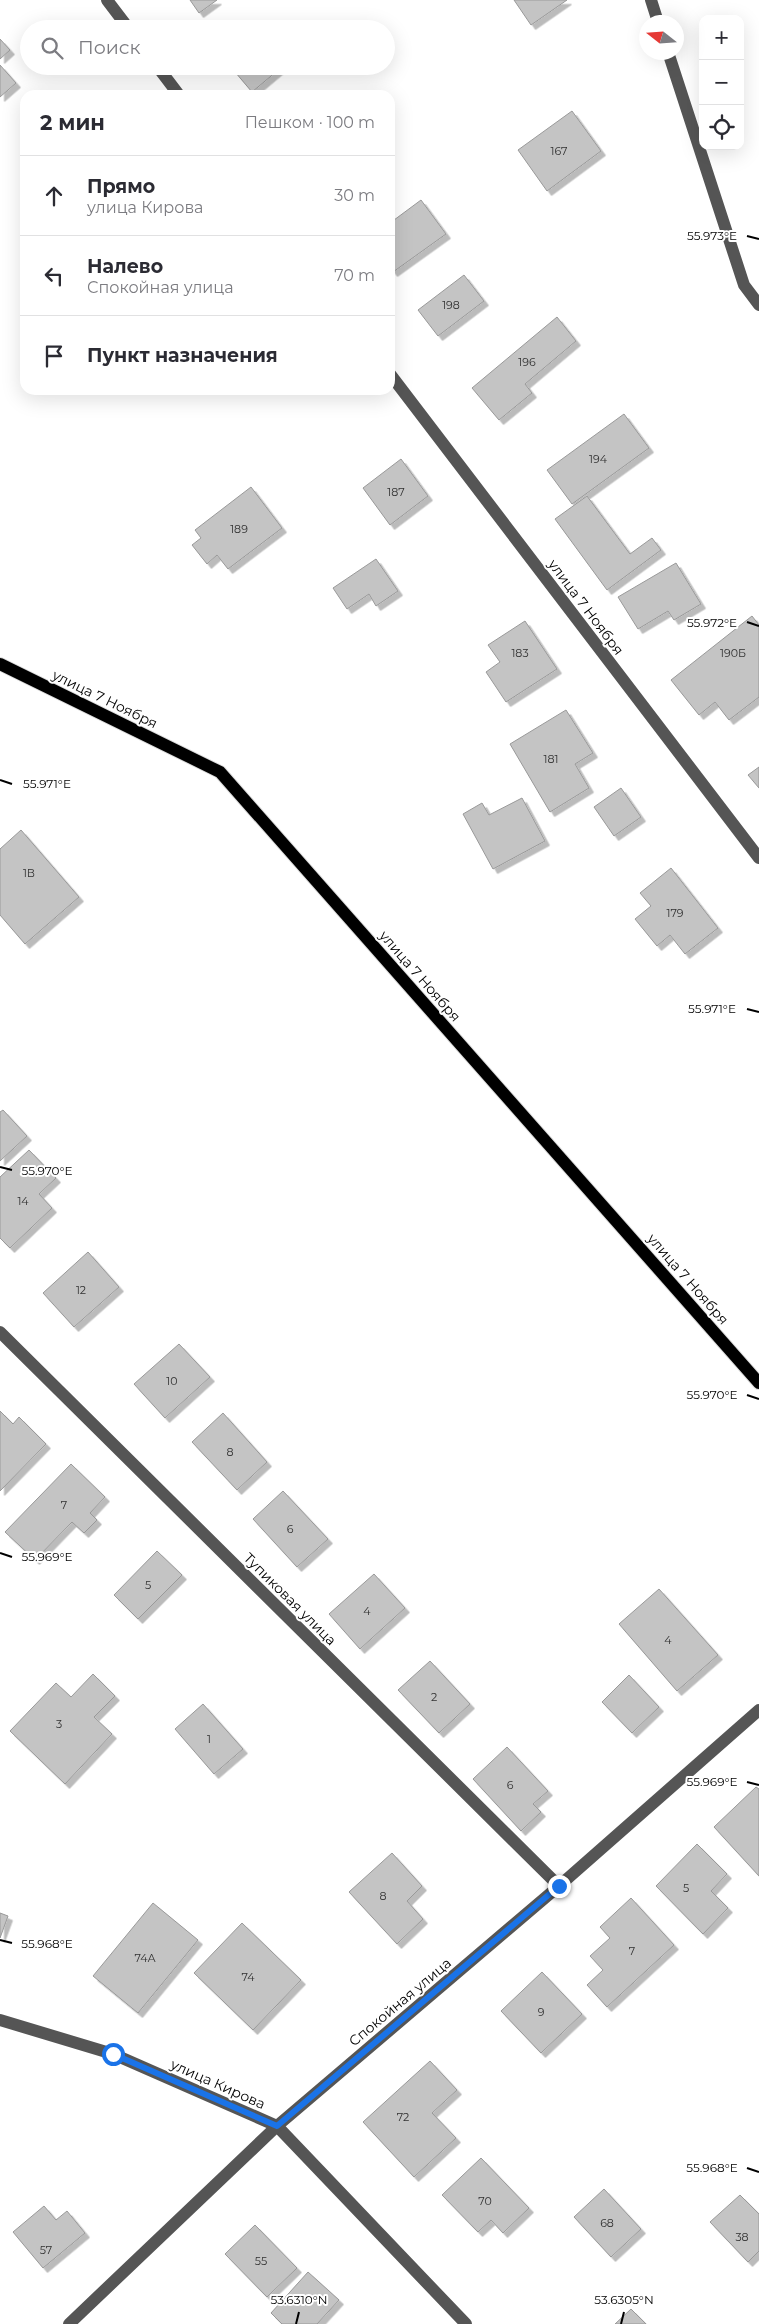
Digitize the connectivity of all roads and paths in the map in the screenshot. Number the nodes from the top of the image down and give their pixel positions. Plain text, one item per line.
1 (107, 0) edge
2 (651, 0) edge
3 (656, 15) edge
4 (122, 20) edge
5 (671, 60) edge
6 (164, 75) edge
7 (175, 90) edge
8 (759, 305) edge
9 (395, 381) edge
10 (0, 664) edge
11 (759, 858) edge
12 (0, 1332) edge
13 (759, 1383) edge
14 (759, 1710) edge
15 (559, 1886) junction
16 (0, 2020) edge
17 (277, 2126) junction
18 (69, 2324) edge
19 (466, 2324) edge

1 - 4 street
2 - 3 street
5 - 8 street
6 - 7 street
9 - 11 street, улица 7 Ноября
10 - 13 main road, улица 7 Ноября
12 - 15 street, Тупиковая улица
14 - 15 street, Спокойная улица
15 - 17 street, Спокойная улица
16 - 17 street, улица Кирова
17 - 18 street, Спокойная улица
17 - 19 street, улица Кирова

